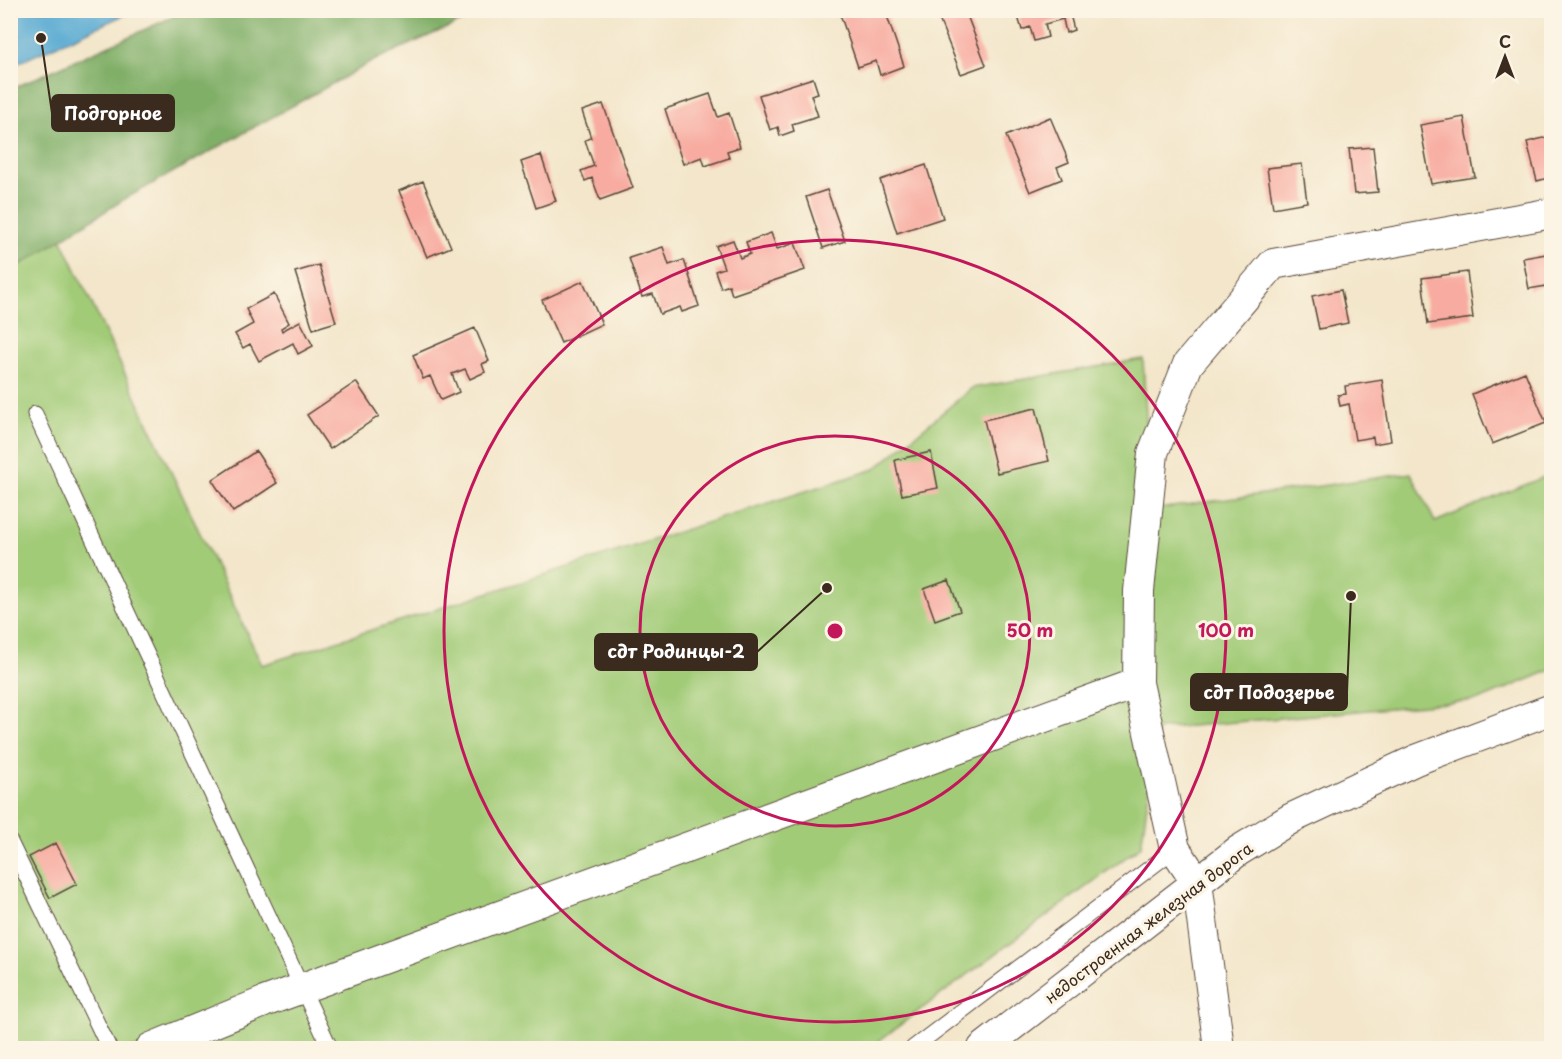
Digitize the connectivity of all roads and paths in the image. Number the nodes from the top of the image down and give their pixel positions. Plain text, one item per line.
1 (1551, 213) edge
2 (35, 414) dead end
3 (1138, 683) junction
4 (1551, 709) edge
5 (10, 842) edge
6 (1175, 849) junction
7 (1197, 882) junction
8 (301, 988) junction
9 (109, 1048) edge
10 (151, 1048) edge
11 (330, 1048) edge
12 (913, 1048) edge
13 (983, 1048) edge
14 (1219, 1048) edge

1 - 3 street
2 - 8 lane
3 - 6 street
3 - 8 street
4 - 7 street, недостроенная железная дорога
5 - 9 lane
6 - 7 street
6 - 12 lane
7 - 13 street, недостроенная железная дорога
7 - 14 street
8 - 10 street
8 - 11 lane

